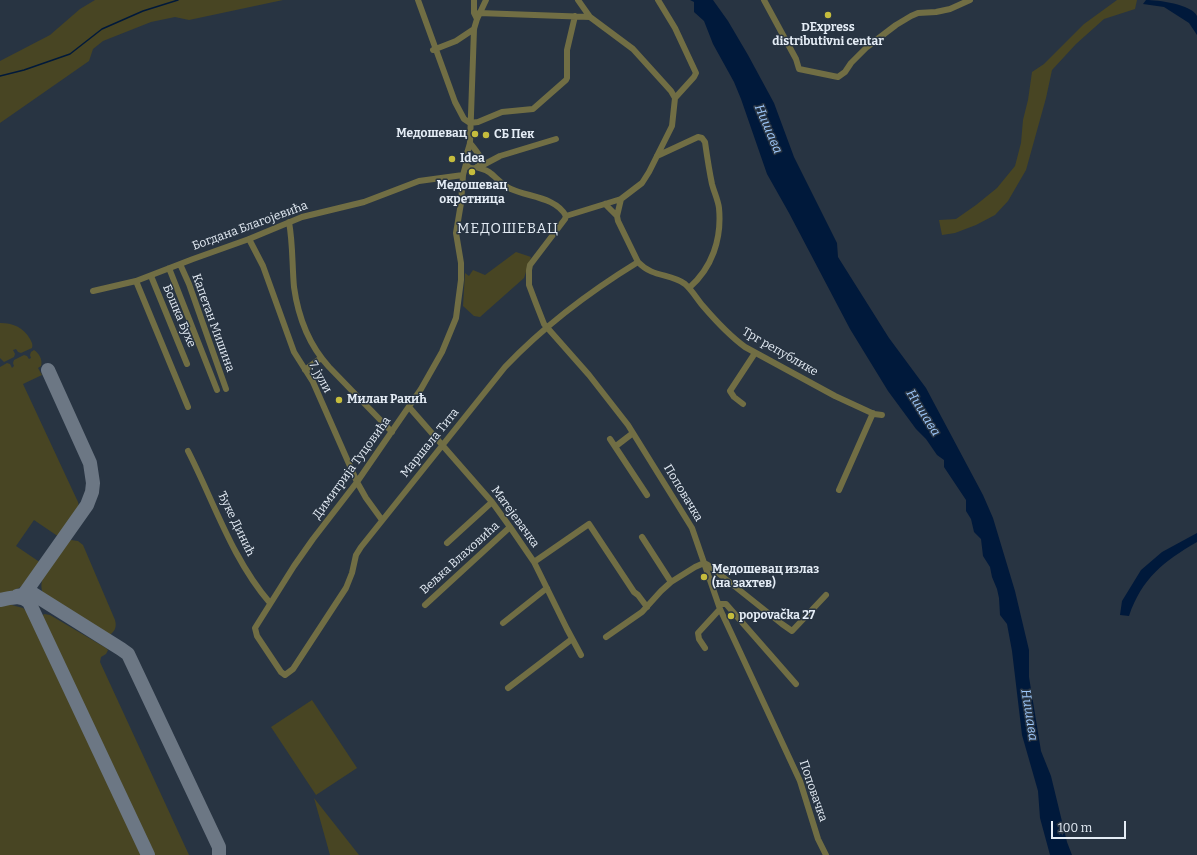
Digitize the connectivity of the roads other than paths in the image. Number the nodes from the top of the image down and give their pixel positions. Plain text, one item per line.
1 (418, 0) edge
2 (474, 0) edge
3 (486, 0) edge
4 (578, 0) edge
5 (658, 0) edge
6 (764, 0) edge
7 (970, 0) edge
8 (479, 13) junction
9 (575, 16) junction
10 (590, 17) junction
11 (476, 19) junction
12 (474, 29) junction
13 (434, 50) junction
14 (675, 98) junction
15 (470, 124) junction
16 (556, 139) dead end
17 (470, 143) junction
18 (477, 154) junction
19 (467, 155) junction
20 (657, 156) junction
21 (472, 168) junction
22 (621, 199) junction
23 (605, 204) junction
24 (566, 216) junction
25 (617, 216) junction
26 (289, 222) junction
27 (249, 239) junction
28 (638, 262) junction
29 (180, 264) junction
30 (169, 268) junction
31 (151, 276) junction
32 (136, 281) junction
33 (689, 288) junction
34 (93, 291) dead end
35 (547, 327) junction
36 (755, 353) junction
37 (321, 358) junction
38 (187, 364) dead end
39 (306, 370) junction
40 (226, 389) dead end
41 (217, 390) dead end
42 (743, 404) dead end
43 (188, 407) dead end
44 (409, 407) junction
45 (873, 413) junction
46 (882, 415) dead end
47 (392, 432) junction
48 (633, 433) junction
49 (610, 439) dead end
50 (443, 446) junction
51 (616, 446) junction
52 (188, 451) dead end
53 (357, 482) junction
54 (840, 490) dead end
55 (647, 496) dead end
56 (492, 502) junction
57 (382, 520) junction
58 (510, 527) junction
59 (642, 537) dead end
60 (446, 543) dead end
61 (534, 562) junction
62 (704, 563) junction
63 (672, 582) junction
64 (547, 588) junction
65 (826, 595) dead end
66 (270, 603) junction
67 (425, 605) dead end
68 (647, 607) junction
69 (720, 607) junction
70 (503, 623) dead end
71 (606, 637) dead end
72 (572, 639) junction
73 (705, 648) dead end
74 (581, 656) dead end
75 (285, 675) joint
76 (796, 684) dead end
77 (508, 688) dead end
78 (826, 855) edge

1 - 13 street
2 - 11 street
3 - 8 street
4 - 10 street
5 - 14 street
6 - 7 street
8 - 9 street
8 - 11 street
9 - 10 street
9 - 15 street
10 - 14 street
11 - 12 street, Димитрија Туцовића
12 - 13 street
12 - 15 street, Димитрија Туцовића
13 - 15 street
14 - 20 street
15 - 17 street, Димитрија Туцовића
16 - 21 street, Богдана Благојевића
17 - 18 street
17 - 19 street, Димитрија Туцовића
18 - 19 street
18 - 21 street
19 - 21 street, Димитрија Туцовића
20 - 22 street
20 - 33 street
21 - 24 street
21 - 26 street, Богдана Благојевића
21 - 44 street, Димитрија Туцовића
22 - 23 street
22 - 25 street
23 - 24 street
23 - 25 street
24 - 35 street, Поповачка
25 - 28 street
26 - 27 street, Богдана Благојевића
26 - 37 street
27 - 29 street, Богдана Благојевића
27 - 39 street, 7. јули
28 - 33 street, Трг републике
28 - 35 street, Маршала Тита
29 - 30 street, Богдана Благојевића
29 - 40 street, Капетан Мишина
30 - 31 street, Богдана Благојевића
30 - 41 street
31 - 32 street, Богдана Благојевића
31 - 38 street, Бошка Бухе
32 - 34 street, Богдана Благојевића
32 - 43 street
33 - 36 street, Трг републике
35 - 48 street, Поповачка
35 - 50 street, Маршала Тита
36 - 42 street
36 - 45 street, Трг републике
37 - 39 street
37 - 47 street
39 - 53 street, 7. јули
44 - 47 street, Димитрија Туцовића
44 - 50 street, Матејевачка
45 - 46 street, Трг републике
45 - 54 street
47 - 53 street, Димитрија Туцовића
48 - 51 street
48 - 62 street, Поповачка
49 - 51 street
50 - 56 street, Матејевачка
50 - 57 street, Маршала Тита
51 - 55 street
52 - 66 street, Ђуке Динић
53 - 57 street, 7. јули
53 - 66 street, Димитрија Туцовића
56 - 58 street, Матејевачка
56 - 60 street
57 - 75 street, Маршала Тита
58 - 61 street, Матејевачка
58 - 67 street, Вељка Влаховића
59 - 63 street
61 - 64 street, Матејевачка
61 - 68 street
62 - 63 street
62 - 65 street
62 - 69 street, Поповачка
63 - 68 street
64 - 70 street
64 - 72 street, Матејевачка
66 - 75 street, Димитрија Туцовића
68 - 71 street
69 - 73 street
69 - 76 street
69 - 78 street, Поповачка
72 - 74 street, Матејевачка
72 - 77 street

